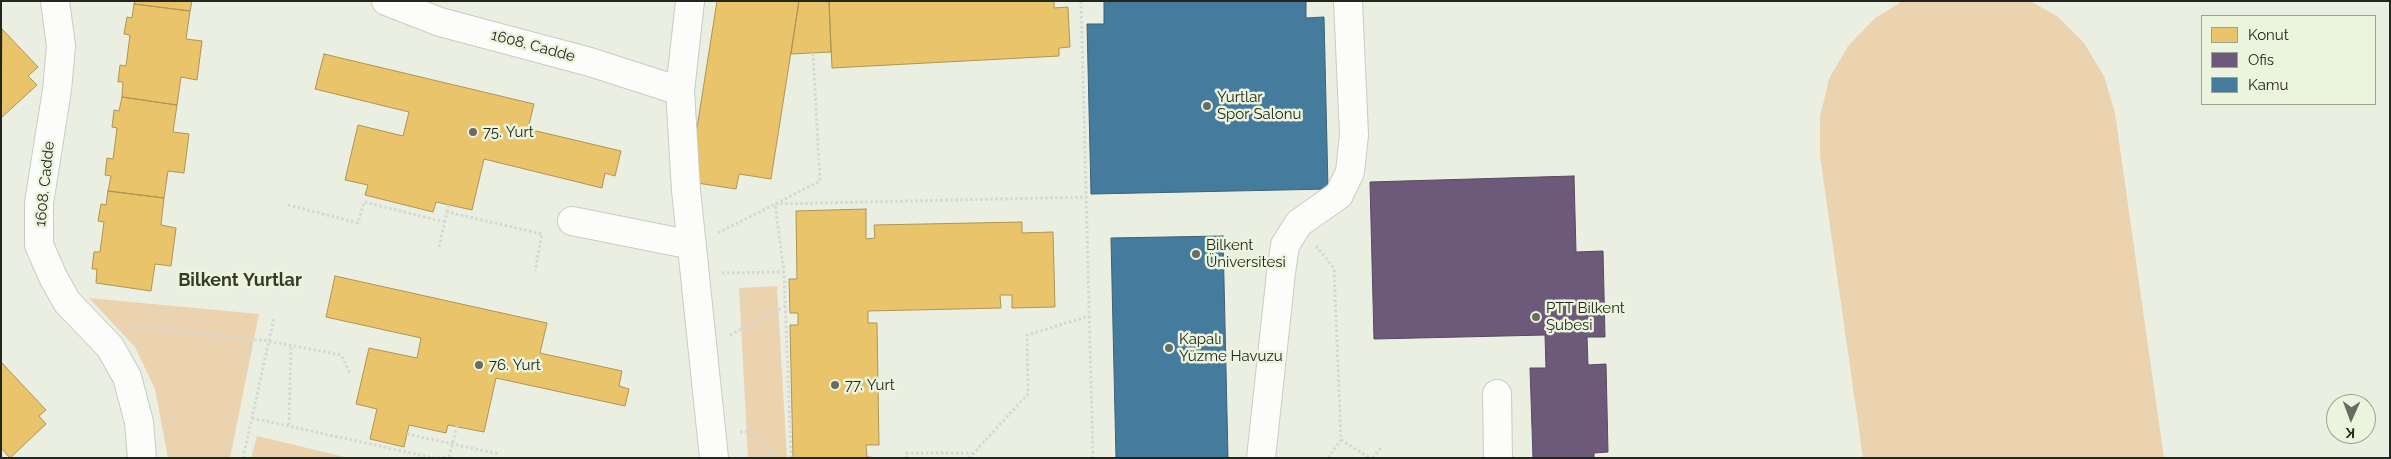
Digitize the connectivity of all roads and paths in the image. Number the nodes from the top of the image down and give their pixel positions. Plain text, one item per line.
1 (55, 1) edge
2 (386, 1) edge
3 (690, 1) edge
4 (1081, 1) edge
5 (1348, 1) edge
6 (813, 53) dead end
7 (680, 91) junction
8 (1087, 197) junction
9 (396, 203) dead end
10 (775, 204) junction
11 (288, 205) dead end
12 (449, 205) dead end
13 (395, 210) junction
14 (447, 212) junction
15 (572, 221) dead end
16 (445, 222) junction
17 (1299, 223) junction
18 (692, 245) junction
19 (438, 247) dead end
20 (535, 271) dead end
21 (738, 272) dead end
22 (784, 272) junction
23 (786, 306) junction
24 (1089, 316) junction
25 (274, 318) dead end
26 (84, 320) junction
27 (268, 342) junction
28 (292, 346) junction
29 (702, 349) junction
30 (350, 373) dead end
31 (1496, 394) dead end
32 (252, 418) junction
33 (289, 426) junction
34 (458, 426) dead end
35 (407, 434) dead end
36 (1341, 440) junction
37 (453, 444) junction
38 (713, 446) edge
39 (1382, 446) dead end
40 (973, 453) junction
41 (499, 454) dead end
42 (142, 458) edge
43 (243, 458) edge
44 (449, 458) edge
45 (776, 458) edge
46 (791, 458) edge
47 (906, 458) edge
48 (969, 458) edge
49 (1093, 458) edge
50 (1261, 458) edge
51 (1328, 458) edge
52 (1371, 458) edge
53 (1498, 458) edge

1 - 26 street, 1608. Cadde
2 - 7 street, 1608. Cadde
3 - 7 street
4 - 8 path
5 - 17 street
6 - 10 path
7 - 18 street
8 - 10 path
8 - 24 path
9 - 13 path
10 - 18 path
10 - 22 path
11 - 13 path
12 - 14 path
13 - 16 path
14 - 16 path
14 - 20 path
15 - 18 street
16 - 19 path
17 - 36 path
17 - 50 street
18 - 29 street
21 - 22 path
22 - 23 path
23 - 29 path
23 - 46 path
24 - 40 path
24 - 49 path
25 - 27 path
26 - 27 path
26 - 42 street, 1608. Cadde
27 - 28 path
27 - 32 path
28 - 30 path
28 - 33 path
29 - 38 street
31 - 53 street
32 - 33 path
32 - 43 path
33 - 44 path
34 - 37 path
35 - 37 path
36 - 51 path
36 - 52 path
37 - 41 path
37 - 44 path
38 - 45 path
39 - 52 path
40 - 47 path
40 - 48 path

